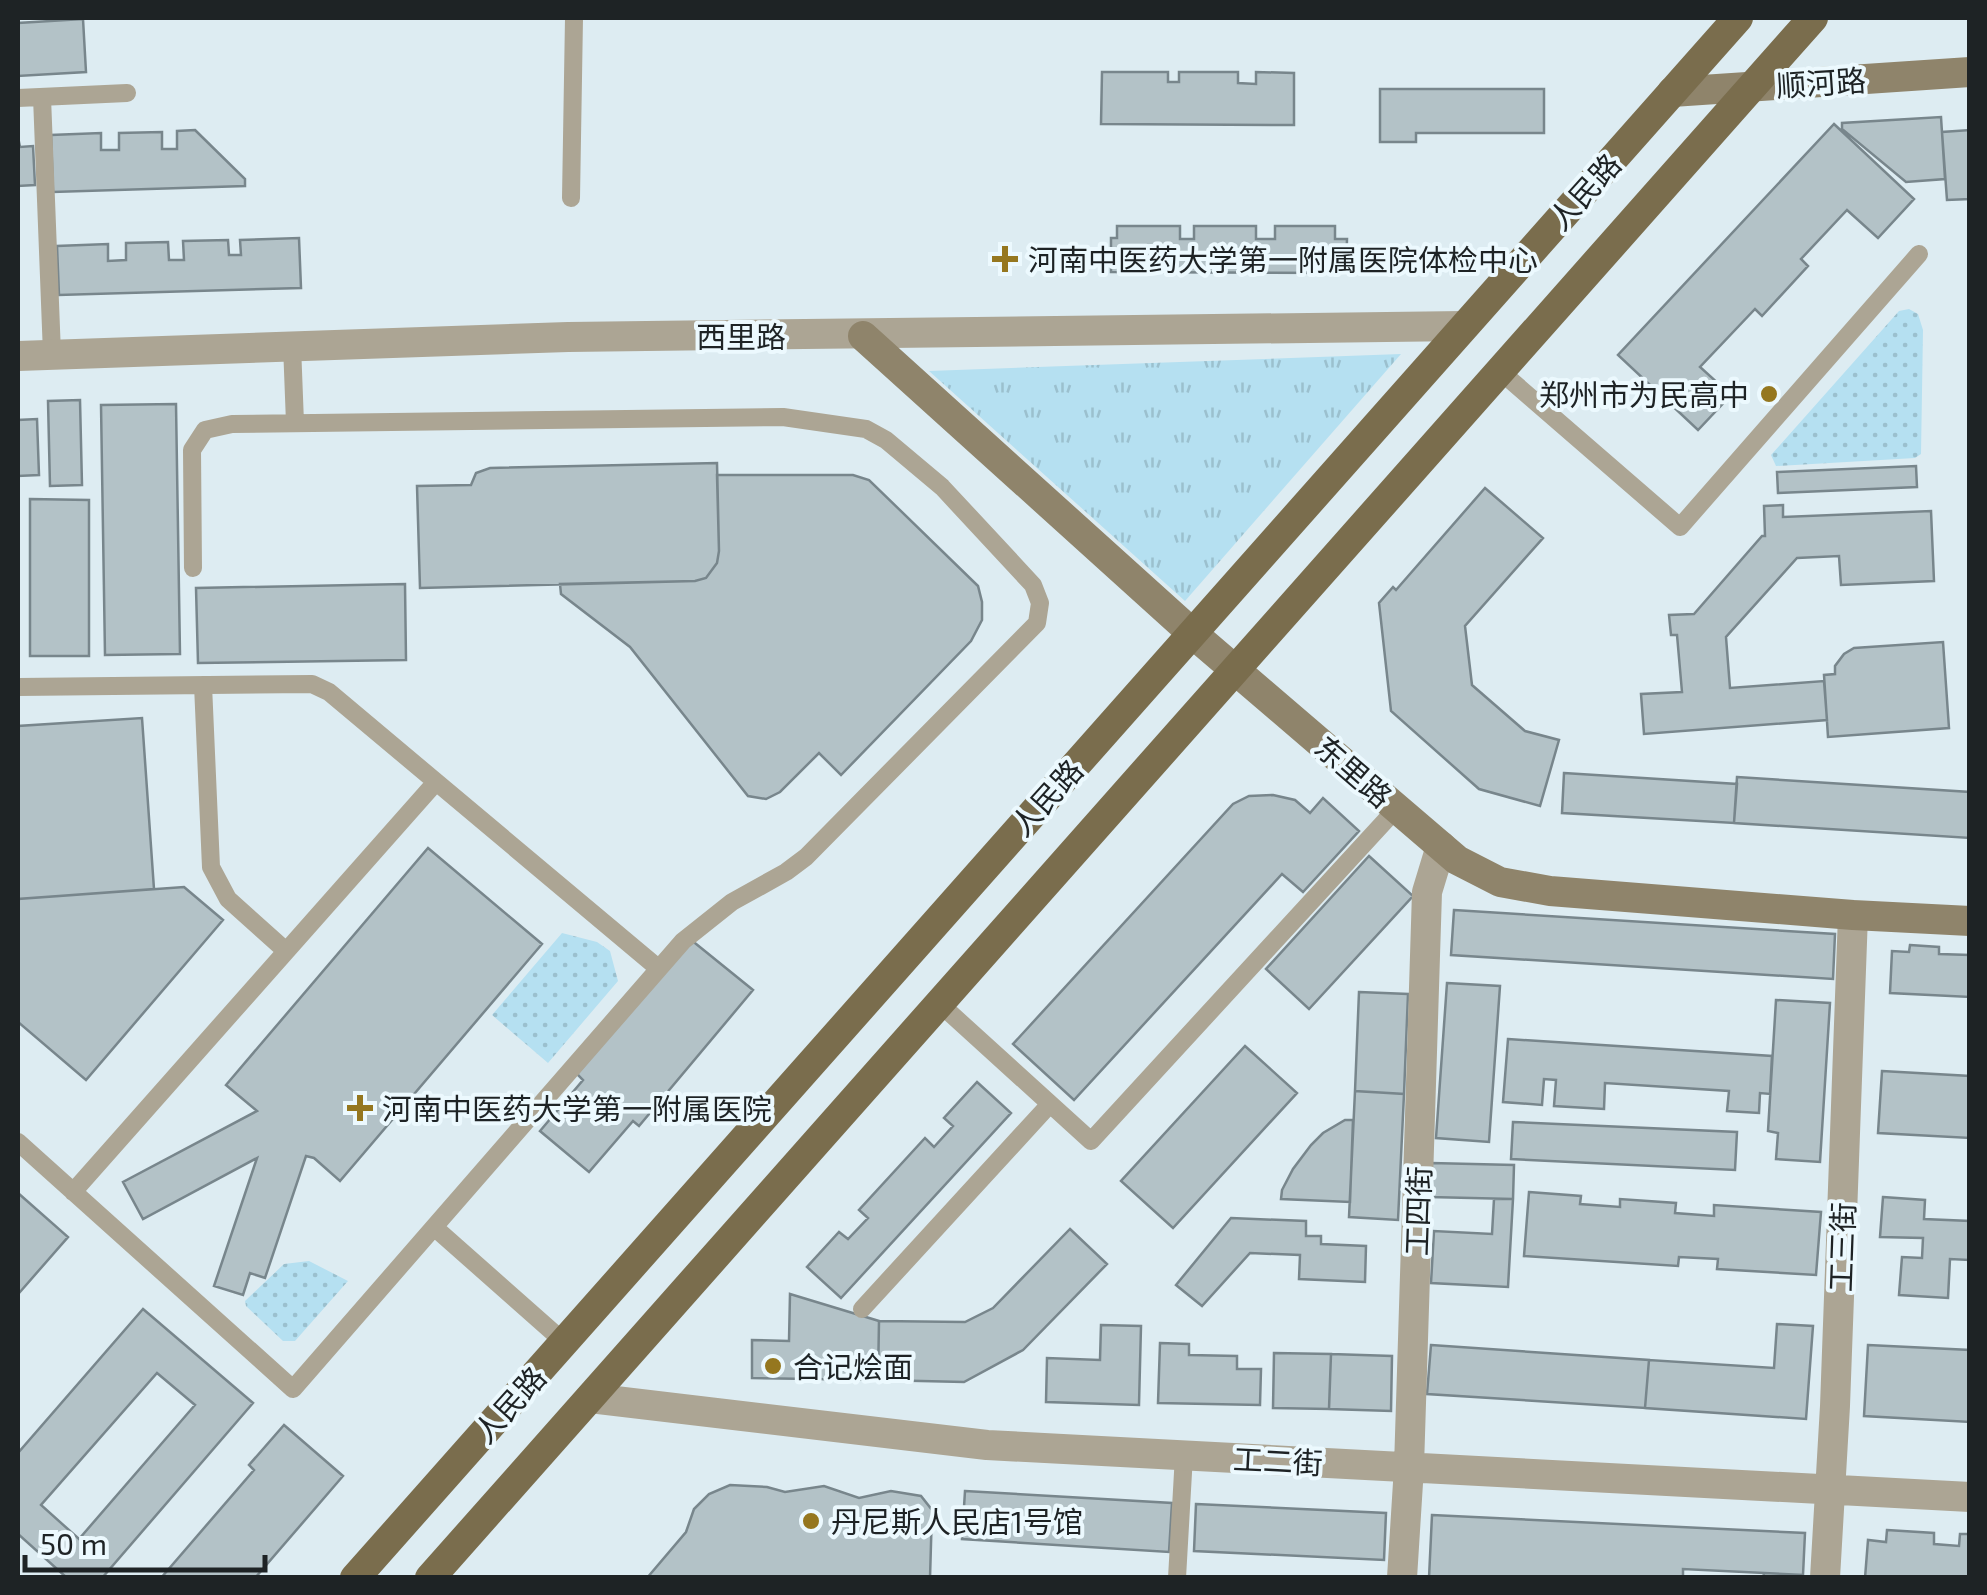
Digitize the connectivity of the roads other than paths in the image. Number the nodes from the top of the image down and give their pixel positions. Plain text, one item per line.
1 (574, 18) edge
2 (1738, 18) edge
3 (1813, 18) edge
4 (1970, 72) edge
5 (1752, 87) junction
6 (1672, 92) junction
7 (127, 94) dead end
8 (42, 97) junction
9 (18, 98) edge
10 (570, 198) dead end
11 (1919, 254) dead end
12 (1464, 326) junction
13 (864, 336) junction
14 (292, 346) junction
15 (52, 354) junction
16 (18, 356) edge
17 (1500, 371) junction
18 (295, 423) junction
19 (193, 568) dead end
20 (1192, 633) junction
21 (1235, 670) junction
22 (202, 685) junction
23 (18, 687) edge
24 (436, 782) junction
25 (1397, 808) junction
26 (1441, 846) junction
27 (1853, 916) junction
28 (1970, 920) edge
29 (286, 952) junction
30 (658, 968) junction
31 (939, 1003) junction
32 (1050, 1104) junction
33 (18, 1142) edge
34 (72, 1192) junction
35 (434, 1227) junction
36 (862, 1309) dead end
37 (564, 1342) junction
38 (590, 1398) junction
39 (1184, 1455) junction
40 (1408, 1467) junction
41 (1830, 1490) junction
42 (1970, 1498) edge
43 (355, 1578) edge
44 (430, 1578) edge
45 (1178, 1578) edge
46 (1402, 1578) edge
47 (1825, 1578) edge

1 - 10 lane
2 - 6 main road, 人民路
3 - 5 main road, 人民路
4 - 5 street, 顺河路
5 - 6 street, 顺河路
5 - 17 main road, 人民路
6 - 12 main road, 人民路
7 - 8 lane
8 - 9 lane
8 - 15 lane
11 - 17 lane
12 - 13 street, 西里路
12 - 20 main road, 人民路
13 - 14 street, 西里路
13 - 20 street, 东里路
14 - 15 street, 西里路
14 - 18 lane
15 - 16 street, 西里路
17 - 21 main road, 人民路
18 - 19 lane
18 - 30 lane
20 - 21 street, 东里路
20 - 37 main road, 人民路
21 - 25 street, 东里路
21 - 31 main road, 人民路
22 - 23 lane
22 - 24 lane
22 - 29 lane
24 - 29 lane
24 - 30 lane
25 - 26 street, 东里路
25 - 32 lane
26 - 27 street, 东里路
26 - 40 street, 工四街
27 - 28 street, 东里路
27 - 41 street, 工三街
29 - 34 lane
30 - 35 lane
31 - 32 lane
31 - 38 main road, 人民路
32 - 36 lane
33 - 34 lane
34 - 35 lane
35 - 37 lane
37 - 43 main road, 人民路
38 - 39 street, 工二街
38 - 44 main road, 人民路
39 - 40 street, 工二街
39 - 45 lane
40 - 41 street, 工二街
40 - 46 street, 工四街
41 - 42 street, 工二街
41 - 47 street, 工三街

